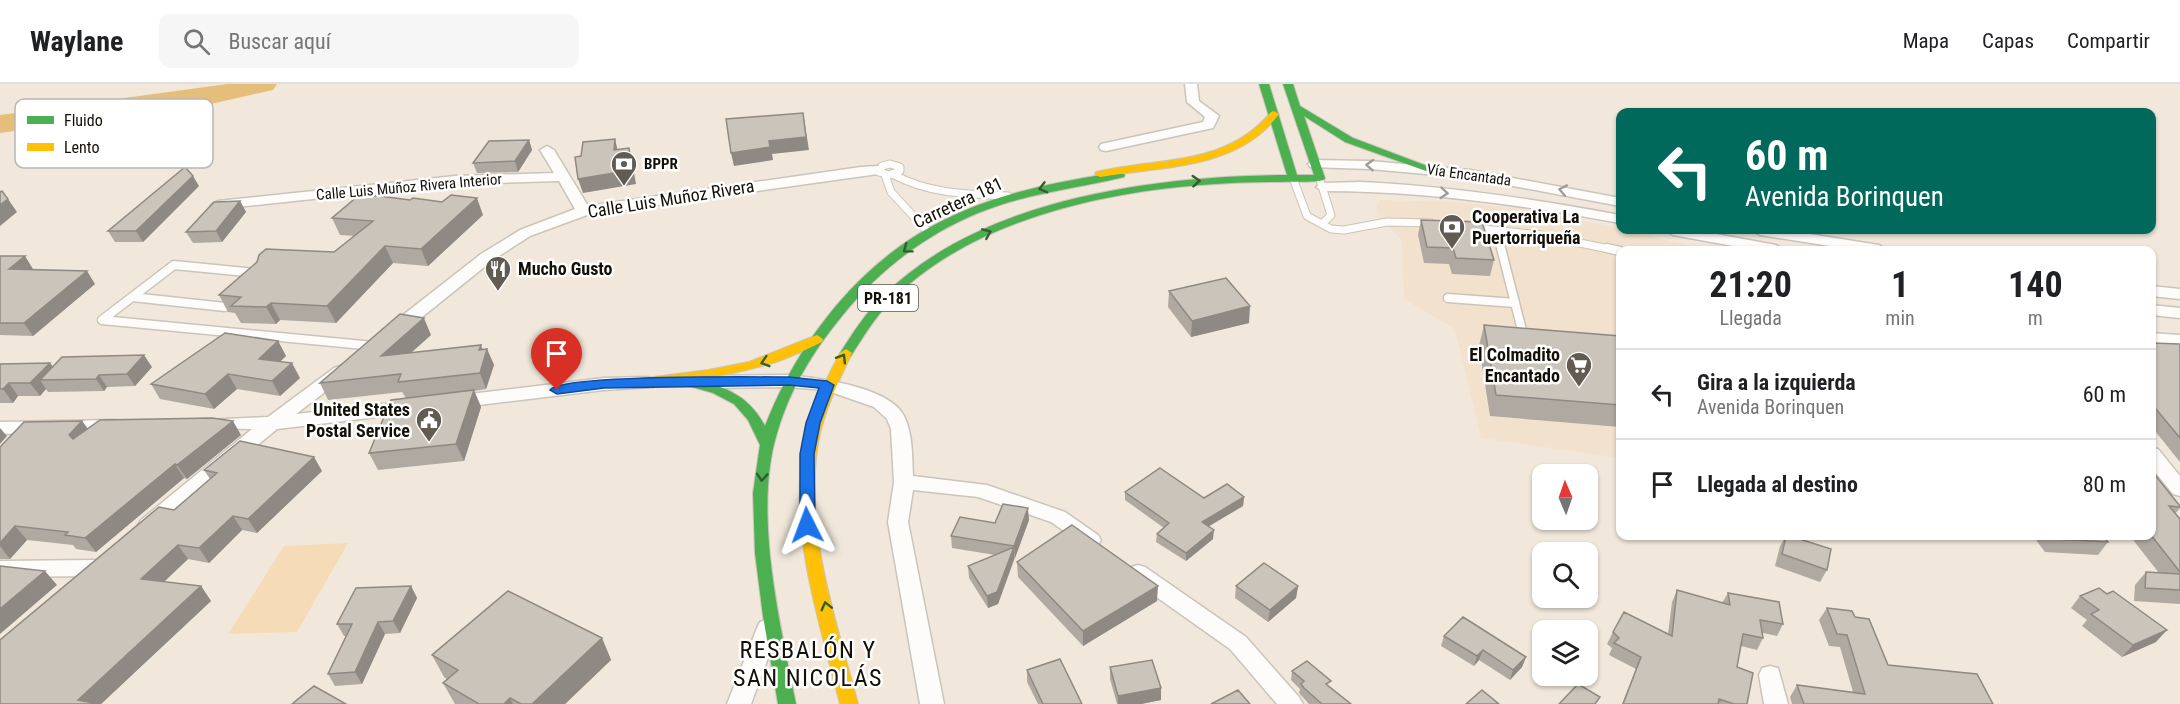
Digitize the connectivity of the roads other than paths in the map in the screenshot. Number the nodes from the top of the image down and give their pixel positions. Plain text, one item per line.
1 (1191, 84) edge
2 (1264, 84) edge
3 (1288, 84) edge
4 (1296, 105) junction
5 (1273, 108) junction
6 (1106, 147) dead end
7 (547, 150) dead end
8 (1270, 164) dead end
9 (1232, 165) dead end
10 (1430, 169) junction
11 (885, 173) junction
12 (1319, 176) junction
13 (562, 177) junction
14 (1293, 177) junction
15 (1069, 181) junction
16 (1016, 196) junction
17 (1616, 201) edge
18 (216, 206) edge
19 (584, 211) junction
20 (1616, 218) edge
21 (1323, 223) junction
22 (1443, 225) edge
23 (1464, 227) edge
24 (1496, 230) junction
25 (928, 233) junction
26 (1694, 234) edge
27 (1784, 234) edge
28 (1755, 246) edge
29 (1855, 246) edge
30 (1616, 250) edge
31 (255, 280) edge
32 (2156, 292) edge
33 (240, 293) edge
34 (2180, 294) edge
35 (132, 297) junction
36 (1448, 298) dead end
37 (1515, 303) junction
38 (2156, 311) edge
39 (2180, 313) edge
40 (819, 338) junction
41 (2156, 338) edge
42 (1537, 340) edge
43 (2180, 340) edge
44 (374, 346) junction
45 (789, 381) junction
46 (690, 382) junction
47 (638, 383) junction
48 (827, 385) junction
49 (272, 423) junction
50 (191, 425) edge
51 (134, 426) edge
52 (0, 428) edge
53 (29, 428) junction
54 (15, 442) edge
55 (767, 444) junction
56 (2156, 460) edge
57 (904, 482) junction
58 (2180, 489) edge
59 (130, 539) edge
60 (1105, 550) edge
61 (112, 553) edge
62 (1124, 563) edge
63 (94, 568) junction
64 (0, 569) edge
65 (77, 583) edge
66 (772, 618) junction
67 (1770, 675) dead end
68 (738, 704) edge
69 (787, 704) edge
70 (849, 704) edge
71 (932, 704) edge
72 (1291, 704) edge
73 (1776, 704) edge

1 - 6 street
2 - 5 main road
3 - 4 main road
4 - 10 main road
4 - 12 main road
5 - 14 main road
5 - 15 main road
7 - 13 street
8 - 14 main road
9 - 15 main road, Carretera 181 / PR-181
10 -> 12 street, Vía Encantada
17 -> 10 street, Vía Encantada
11 - 16 lane
11 - 19 street, Calle Luis Muñoz Rivera
11 - 25 lane
12 - 14 main road
12 - 14 main road
12 -> 20 street, Vía Encantada
12 - 21 lane
13 - 18 street, Calle Luis Muñoz Rivera Interior
13 - 19 street
14 - 21 lane
48 -> 14 main road, PR-181
15 -> 16 main road, Carretera 181 / PR-181
16 - 25 main road, Carretera 181 / PR-181
19 - 44 street, Calle Luis Muñoz Rivera
21 - 22 lane
23 - 24 lane
24 - 30 lane
24 - 37 lane
25 -> 40 main road, Carretera 181 / PR-181
26 - 28 street
27 - 29 street
31 - 35 lane
32 - 34 street
33 - 35 lane
35 - 44 lane
36 - 37 lane
37 - 42 lane
38 - 39 street
40 - 45 main road, Carretera 181 / PR-181
40 -> 47 main road
41 - 43 street
44 - 49 street, Calle Luis Muñoz Rivera
45 - 46 street
45 - 48 street
45 - 55 main road, Carretera 181 / PR-181
46 - 47 street
46 - 55 main road
47 - 49 street
48 - 57 street
70 -> 48 main road, PR-181
49 - 50 street
49 - 59 street, Calle Luis Muñoz Rivera
51 - 53 street
52 - 53 street
53 - 54 street
55 -> 66 main road, Carretera 181 / PR-181
56 - 58 street
57 - 60 street
57 - 71 street
61 - 63 street
62 - 72 street
63 - 64 street
63 - 65 street
66 - 68 street
66 - 69 main road, Carretera 181 / PR-181
67 - 73 street

